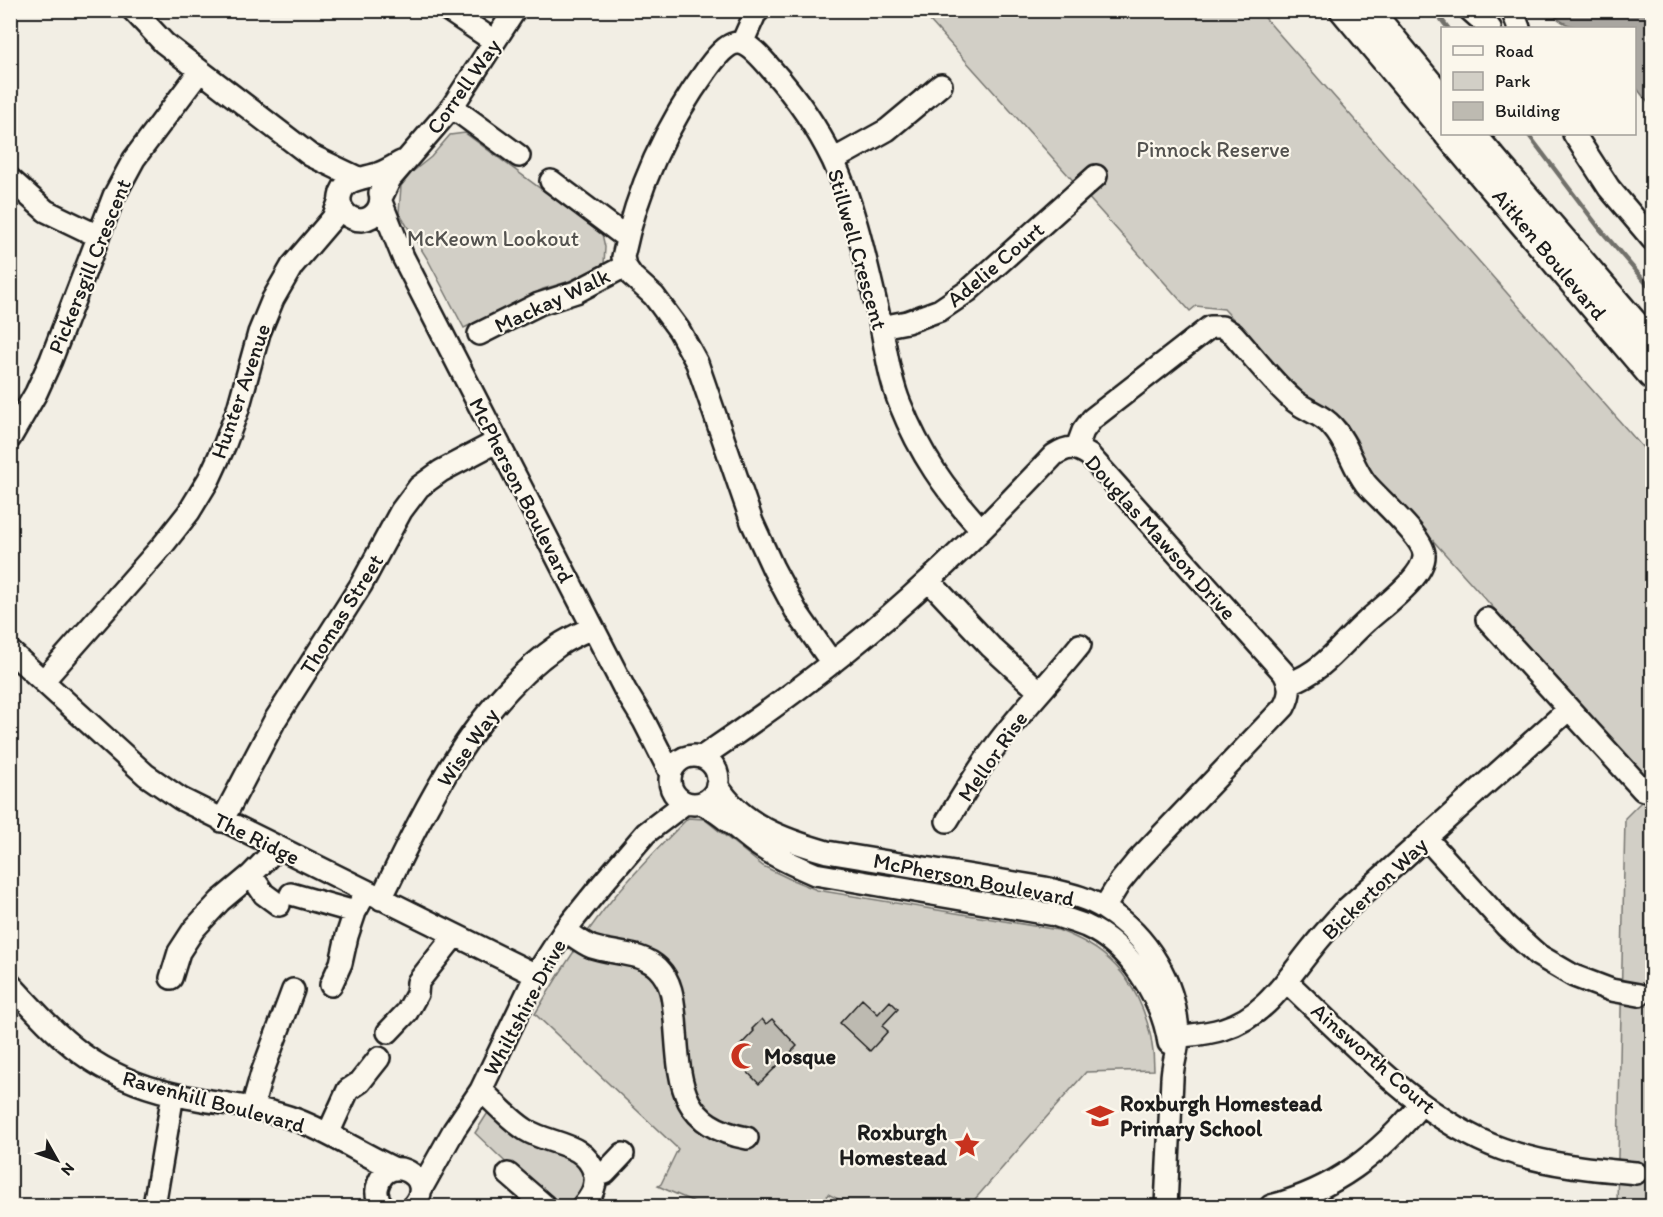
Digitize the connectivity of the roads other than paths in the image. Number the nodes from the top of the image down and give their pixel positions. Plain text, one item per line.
1 (134, 10) edge
2 (448, 10) edge
3 (516, 10) edge
4 (759, 10) edge
5 (1344, 10) edge
6 (1372, 10) edge
7 (1470, 10) edge
8 (1512, 10) edge
9 (1489, 27) edge
10 (1520, 27) edge
11 (494, 41) junction
12 (742, 43) junction
13 (200, 71) junction
14 (941, 85) dead end
15 (1441, 93) edge
16 (452, 107) junction
17 (1441, 125) edge
18 (1449, 135) edge
19 (1476, 135) edge
20 (1575, 135) edge
21 (310, 155) junction
22 (519, 156) dead end
23 (407, 158) junction
24 (833, 160) junction
25 (1096, 176) dead end
26 (10, 179) edge
27 (361, 179) junction
28 (551, 182) dead end
29 (340, 197) junction
30 (381, 200) junction
31 (356, 219) junction
32 (98, 236) junction
33 (317, 238) junction
34 (627, 238) junction
35 (1653, 239) edge
36 (403, 257) junction
37 (625, 266) junction
38 (881, 327) junction
39 (479, 334) dead end
40 (1653, 340) edge
41 (1653, 375) edge
42 (10, 438) edge
43 (496, 442) junction
44 (1077, 447) junction
45 (981, 529) junction
46 (929, 581) junction
47 (1487, 619) dead end
48 (592, 628) junction
49 (1080, 645) dead end
50 (10, 651) edge
51 (832, 663) junction
52 (44, 680) junction
53 (1290, 683) junction
54 (1039, 691) junction
55 (1569, 709) junction
56 (644, 721) junction
57 (705, 767) junction
58 (1643, 790) dead end
59 (682, 792) junction
60 (222, 821) junction
61 (947, 821) dead end
62 (1426, 838) junction
63 (277, 848) junction
64 (251, 875) junction
65 (374, 895) junction
66 (1104, 908) junction
67 (355, 912) junction
68 (565, 930) junction
69 (454, 935) junction
70 (536, 975) junction
71 (171, 978) dead end
72 (1287, 982) junction
73 (10, 984) edge
74 (330, 985) dead end
75 (293, 990) dead end
76 (1639, 995) dead end
77 (387, 1032) dead end
78 (1173, 1037) junction
79 (379, 1058) dead end
80 (481, 1090) junction
81 (173, 1094) junction
82 (1421, 1104) junction
83 (252, 1107) junction
84 (454, 1130) junction
85 (335, 1137) junction
86 (747, 1138) dead end
87 (623, 1154) dead end
88 (398, 1169) junction
89 (1636, 1173) dead end
90 (508, 1174) dead end
91 (596, 1176) junction
92 (377, 1199) edge
93 (420, 1199) edge
94 (154, 1206) edge
95 (545, 1206) edge
96 (583, 1206) edge
97 (1166, 1206) edge
98 (1271, 1206) edge

1 - 13 street
2 - 11 street
3 - 11 street, Correll Way
4 - 12 street
5 - 17 main road
6 - 15 street
7 - 9 street
8 - 10 street
11 - 16 street, Correll Way
12 - 24 street, Stillwell Crescent
12 - 34 street
13 - 21 street
13 - 32 street, Pickersgill Crescent
14 - 24 street
16 - 22 street
16 - 23 street, Correll Way
18 - 41 main road, Aitken Boulevard
19 - 40 street
20 - 35 street
21 - 27 street
21 - 29 street
23 - 27 street, Correll Way
23 - 30 street, Correll Way
24 - 38 street, Stillwell Crescent
25 - 38 street, Adelie Court
26 - 32 street
27 - 29 street
27 - 30 street
28 - 34 street
29 - 31 street
29 - 33 street, Hunter Avenue
30 - 31 street
30 - 36 street, McPherson Boulevard
31 - 33 street, Hunter Avenue
31 - 36 street, McPherson Boulevard
32 - 42 street, Pickersgill Crescent
33 - 52 street, Hunter Avenue
34 - 37 street
36 - 43 street, McPherson Boulevard
37 - 39 street, Mackay Walk
37 - 51 street
38 - 45 street, Stillwell Crescent
43 - 48 street, McPherson Boulevard
43 - 60 street, Thomas Street
44 - 45 street, Douglas Mawson Drive
44 - 53 street, Douglas Mawson Drive
44 - 53 street
45 - 46 street, Douglas Mawson Drive
46 - 51 street, Douglas Mawson Drive
46 - 54 street, Mellor Rise
47 - 55 street
48 - 56 street, McPherson Boulevard
48 - 65 street, Wise Way
49 - 54 street, Mellor Rise
50 - 52 street, The Ridge
51 - 57 street, Douglas Mawson Drive
52 - 60 street, The Ridge
53 - 66 street
54 - 61 street, Mellor Rise
55 - 58 street
55 - 62 street, Bickerton Way
56 - 57 street, McPherson Boulevard
56 - 59 street, McPherson Boulevard
57 - 59 street
57 - 59 street
57 - 66 street, McPherson Boulevard
59 - 68 street, Whiltshire Drive
59 - 78 street, McPherson Boulevard
60 - 63 street, The Ridge
62 - 72 street, Bickerton Way
62 - 76 street
63 - 64 street
63 - 65 street, The Ridge
64 - 67 street
64 - 71 street
65 - 67 street, Wise Way
65 - 69 street, The Ridge
66 - 78 street, McPherson Boulevard
67 - 74 street, Wise Way
68 - 70 street, Whiltshire Drive
68 - 86 street
69 - 70 street, The Ridge
69 - 77 street
70 - 80 street, Whiltshire Drive
72 - 78 street, Bickerton Way
72 - 82 street, Ainsworth Court
73 - 81 street, Ravenhill Boulevard
75 - 83 street
78 - 97 street, McPherson Boulevard
79 - 85 street
80 - 84 street, Whiltshire Drive
80 - 91 street
81 - 83 street, Ravenhill Boulevard
81 - 94 street
82 - 89 street, Ainsworth Court
82 - 98 street
83 - 85 street, Ravenhill Boulevard
84 - 88 street, Whiltshire Drive
84 - 93 street, Whiltshire Drive
85 - 88 street, Ravenhill Boulevard
85 - 92 street, Ravenhill Boulevard
87 - 91 street
88 - 92 street, Whiltshire Drive
88 - 93 street, Ravenhill Boulevard
90 - 95 street
91 - 96 street

